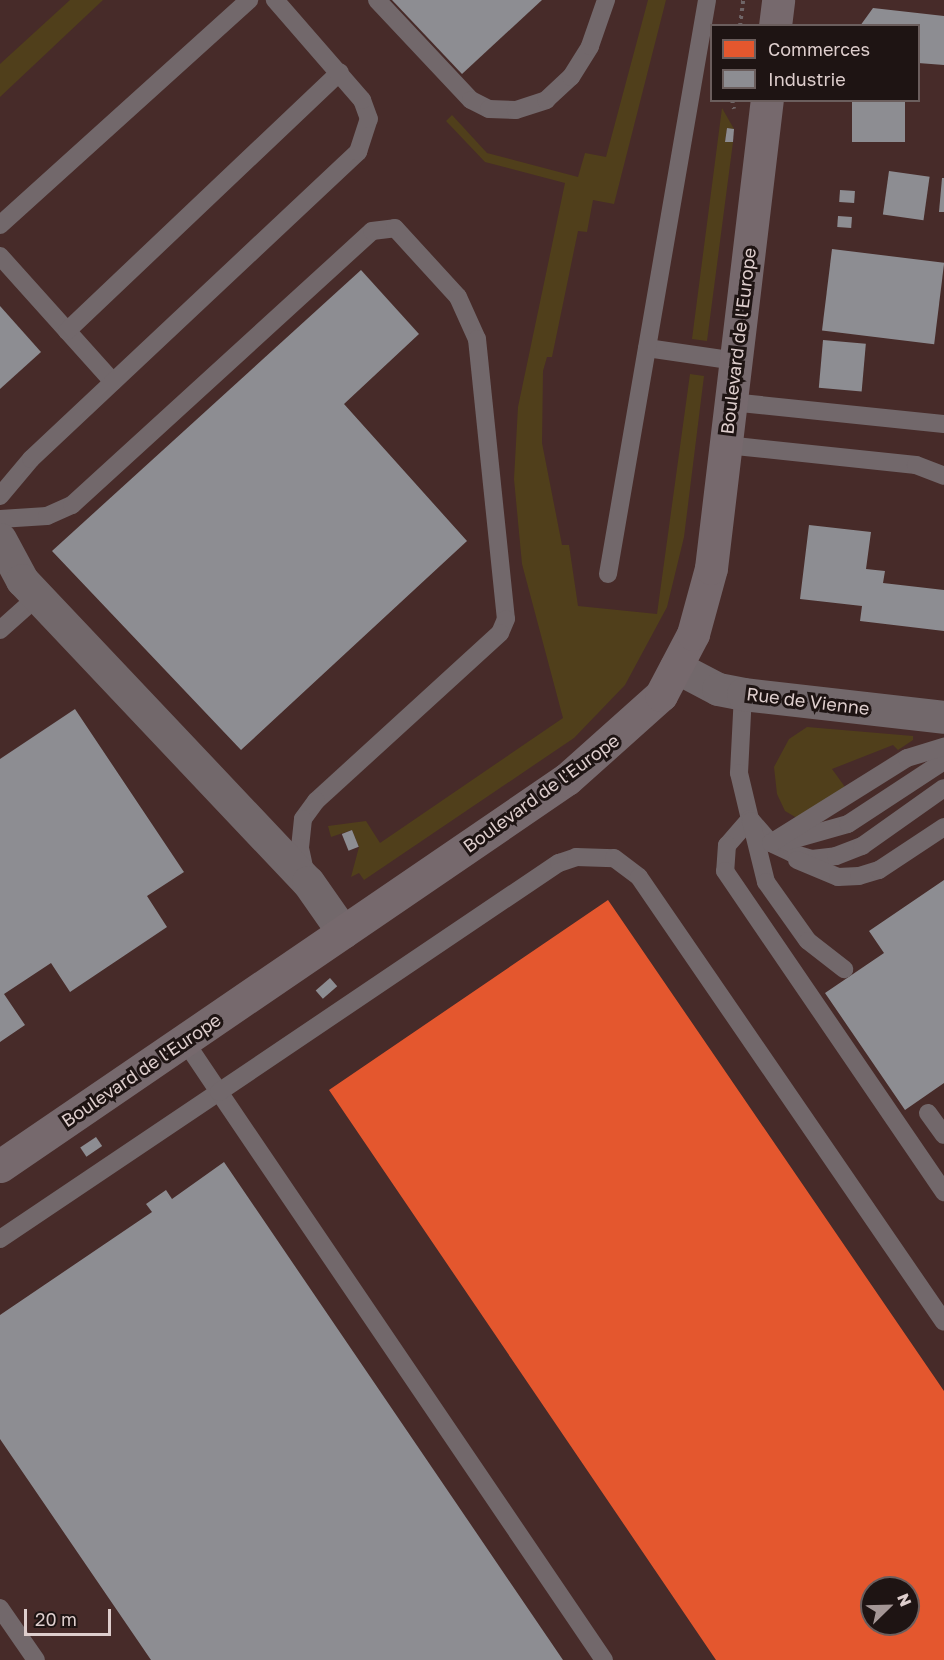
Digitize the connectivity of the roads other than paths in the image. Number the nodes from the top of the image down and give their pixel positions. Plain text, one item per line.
1 (249, 0) edge
2 (275, 0) edge
3 (377, 0) edge
4 (606, 0) edge
5 (706, 0) edge
6 (778, 0) edge
7 (775, 24) edge
8 (340, 72) junction
9 (767, 102) edge
10 (0, 225) edge
11 (0, 256) edge
12 (67, 331) junction
13 (647, 348) junction
14 (736, 361) junction
15 (113, 382) junction
16 (731, 402) junction
17 (944, 424) edge
18 (726, 445) junction
19 (944, 476) edge
20 (0, 496) edge
21 (0, 519) edge
22 (0, 539) edge
23 (608, 574) dead end
24 (37, 597) junction
25 (0, 630) edge
26 (676, 668) junction
27 (743, 694) junction
28 (944, 717) edge
29 (944, 747) edge
30 (944, 761) edge
31 (944, 788) edge
32 (750, 819) junction
33 (944, 827) edge
34 (771, 843) junction
35 (308, 882) junction
36 (343, 932) junction
37 (844, 969) dead end
38 (184, 1040) junction
39 (219, 1092) junction
40 (928, 1113) dead end
41 (944, 1135) edge
42 (0, 1166) edge
43 (944, 1192) edge
44 (0, 1239) edge
45 (944, 1322) edge
46 (0, 1608) edge
47 (36, 1660) edge
48 (604, 1660) edge

1 - 10 lane
2 - 8 lane
3 - 4 lane
5 - 13 lane
6 - 7 street
8 - 12 lane
8 - 15 lane
9 - 14 street, Boulevard de l'Europe
11 - 12 lane
12 - 15 lane
13 - 14 lane
13 - 23 lane
14 - 16 street, Boulevard de l'Europe
15 - 20 lane
16 - 17 lane
16 - 18 street, Boulevard de l'Europe
18 - 19 lane
18 - 26 street, Boulevard de l'Europe
21 - 35 lane
22 - 24 street
24 - 25 lane
24 - 35 street
26 - 27 street, Rue de Vienne
26 - 36 street, Boulevard de l'Europe
27 - 28 street, Rue de Vienne
27 - 32 lane
29 - 34 lane
30 - 34 lane
31 - 34 lane
32 - 34 lane
32 - 37 lane
32 - 43 lane
33 - 34 lane
35 - 36 street
36 - 38 street, Boulevard de l'Europe
38 - 39 lane
38 - 42 street, Boulevard de l'Europe
39 - 44 lane
39 - 45 lane
39 - 48 lane
40 - 41 lane
46 - 47 lane

